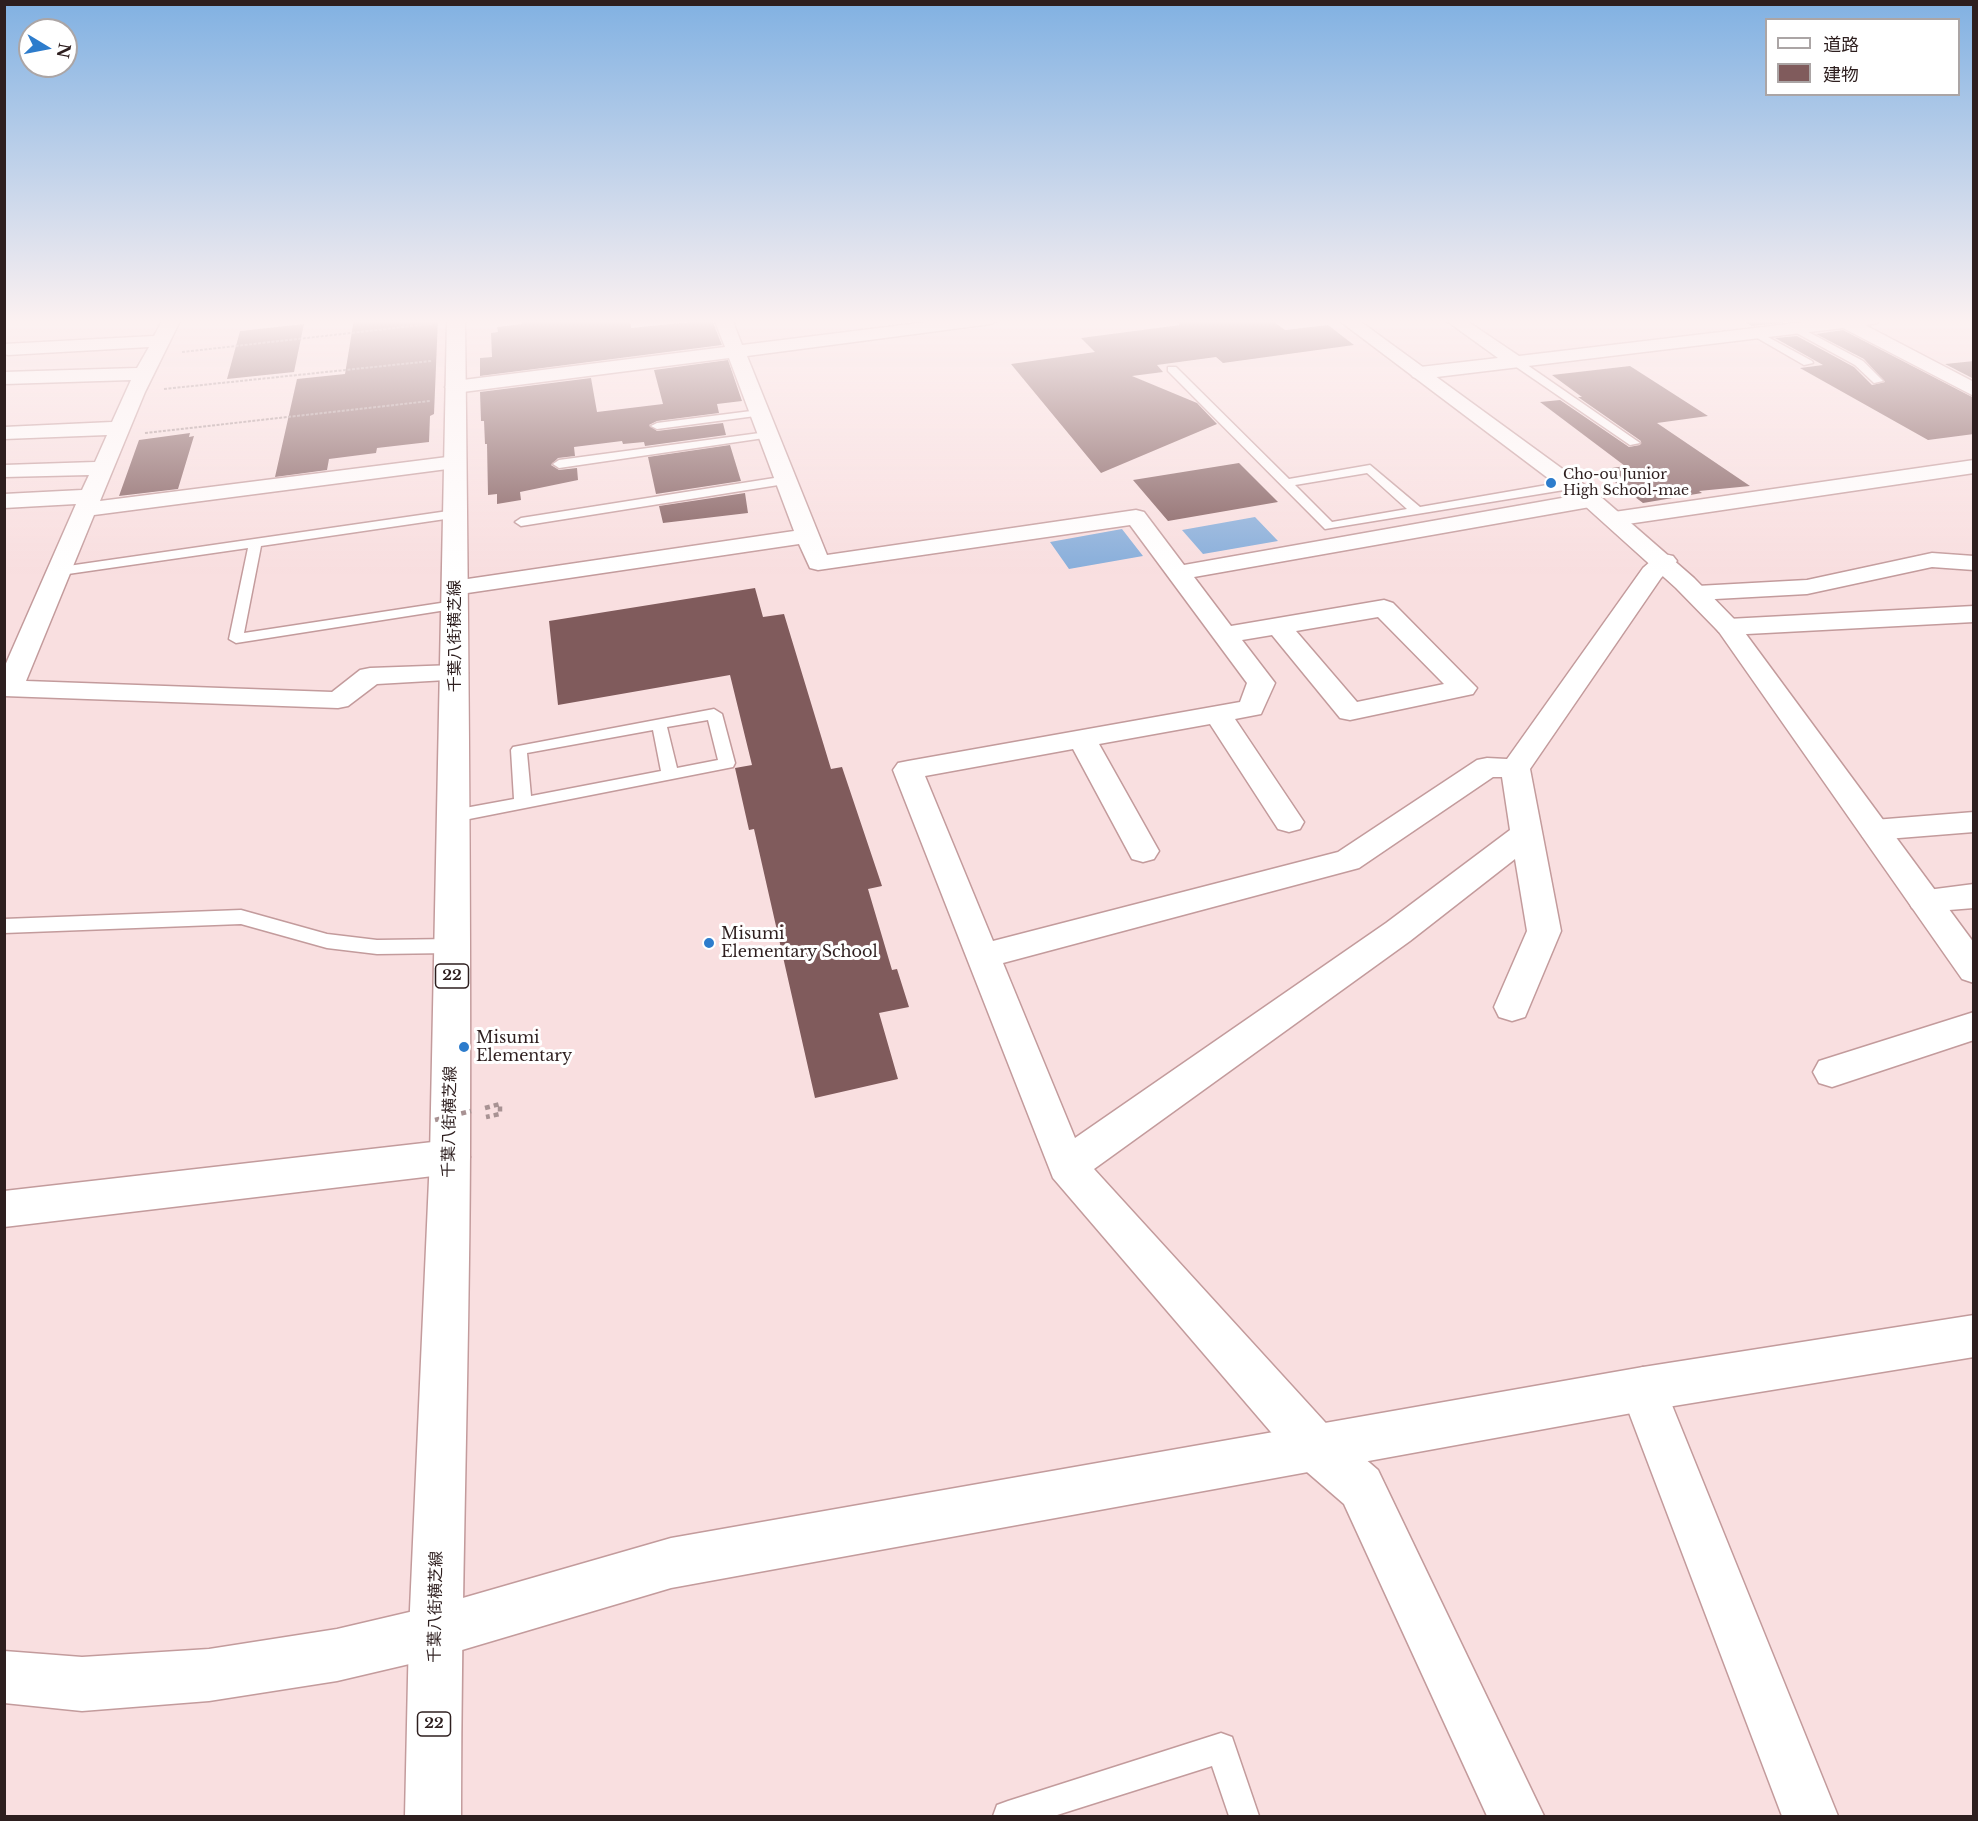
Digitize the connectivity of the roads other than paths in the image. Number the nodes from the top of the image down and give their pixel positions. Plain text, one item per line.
1 (131, 404) edge
2 (455, 404) edge
3 (756, 404) edge
4 (1207, 404) edge
5 (1462, 404) edge
6 (1577, 404) edge
7 (759, 413) junction
8 (657, 426) dead end
9 (118, 432) junction
10 (4, 433) edge
11 (767, 435) junction
12 (1634, 443) dead end
13 (455, 462) junction
14 (559, 464) dead end
15 (1974, 466) edge
16 (104, 468) junction
17 (4, 471) edge
18 (787, 480) junction
19 (1286, 483) junction
20 (1580, 492) junction
21 (4, 501) edge
22 (89, 503) junction
23 (1417, 511) junction
24 (455, 514) junction
25 (1614, 519) junction
26 (521, 522) dead end
27 (808, 536) junction
28 (255, 543) junction
29 (1665, 561) junction
30 (1974, 562) edge
31 (61, 571) junction
32 (1178, 573) junction
33 (1697, 593) junction
34 (454, 596) junction
35 (1974, 614) edge
36 (1278, 626) junction
37 (1728, 627) junction
38 (1225, 635) junction
39 (455, 673) junction
40 (1218, 714) junction
41 (659, 724) junction
42 (1082, 739) junction
43 (1515, 769) junction
44 (670, 774) junction
45 (523, 803) junction
46 (454, 816) junction
47 (1289, 822) dead end
48 (1974, 822) edge
49 (1874, 830) junction
50 (1526, 834) junction
51 (1143, 851) dead end
52 (1974, 896) edge
53 (1924, 900) junction
54 (4, 926) edge
55 (452, 946) junction
56 (983, 956) junction
57 (1974, 970) edge
58 (1512, 1006) dead end
59 (1974, 1026) edge
60 (1832, 1072) dead end
61 (450, 1157) junction
62 (1067, 1166) junction
63 (4, 1209) edge
64 (1974, 1336) edge
65 (1643, 1389) junction
66 (1317, 1449) junction
67 (435, 1632) junction
68 (4, 1677) edge
69 (433, 1816) edge
70 (1008, 1816) edge
71 (1244, 1816) edge
72 (1516, 1816) edge
73 (1810, 1816) edge

1 - 9 street
2 - 13 street, 千葉八街横芝線 / 22
3 - 7 street
4 - 19 lane
5 - 20 street
6 - 12 lane
7 - 8 lane
7 - 11 street
9 - 10 street
9 - 16 street
11 - 14 lane
11 - 18 street
13 - 22 street
13 - 24 street, 千葉八街横芝線 / 22
15 - 25 street
16 - 17 street
16 - 22 street
18 - 26 lane
18 - 27 street
19 - 23 lane
19 - 23 lane
20 - 23 lane
20 - 25 street
20 - 32 street
21 - 22 street
22 - 31 street
24 - 28 lane
24 - 34 street, 千葉八街横芝線 / 22
25 - 29 street
27 - 32 street
27 - 34 street
28 - 31 lane
28 - 34 lane
29 - 33 street
29 - 43 street
30 - 33 street
31 - 39 street
32 - 38 street
33 - 37 street
34 - 39 street, 千葉八街横芝線 / 22
35 - 37 street
36 - 36 street
36 - 38 street
37 - 49 street
38 - 40 street
39 - 46 street, 千葉八街横芝線 / 22
40 - 42 street
40 - 47 street
41 - 44 lane
41 - 44 lane
41 - 45 lane
42 - 51 street
42 - 56 street
43 - 50 street
43 - 56 street
44 - 45 lane
45 - 46 lane
46 - 55 street, 千葉八街横芝線 / 22
48 - 49 street
49 - 53 street
50 - 58 street
50 - 62 street
52 - 53 street
53 - 57 street
54 - 55 lane
55 - 61 street, 千葉八街横芝線 / 22
56 - 62 street
59 - 60 street
61 - 63 street
61 - 67 street, 千葉八街横芝線 / 22
62 - 66 street
64 - 65 street
65 - 66 street
65 - 73 street
66 - 67 street
66 - 72 street
67 - 68 street
67 - 69 street, 千葉八街横芝線 / 22
70 - 71 lane

